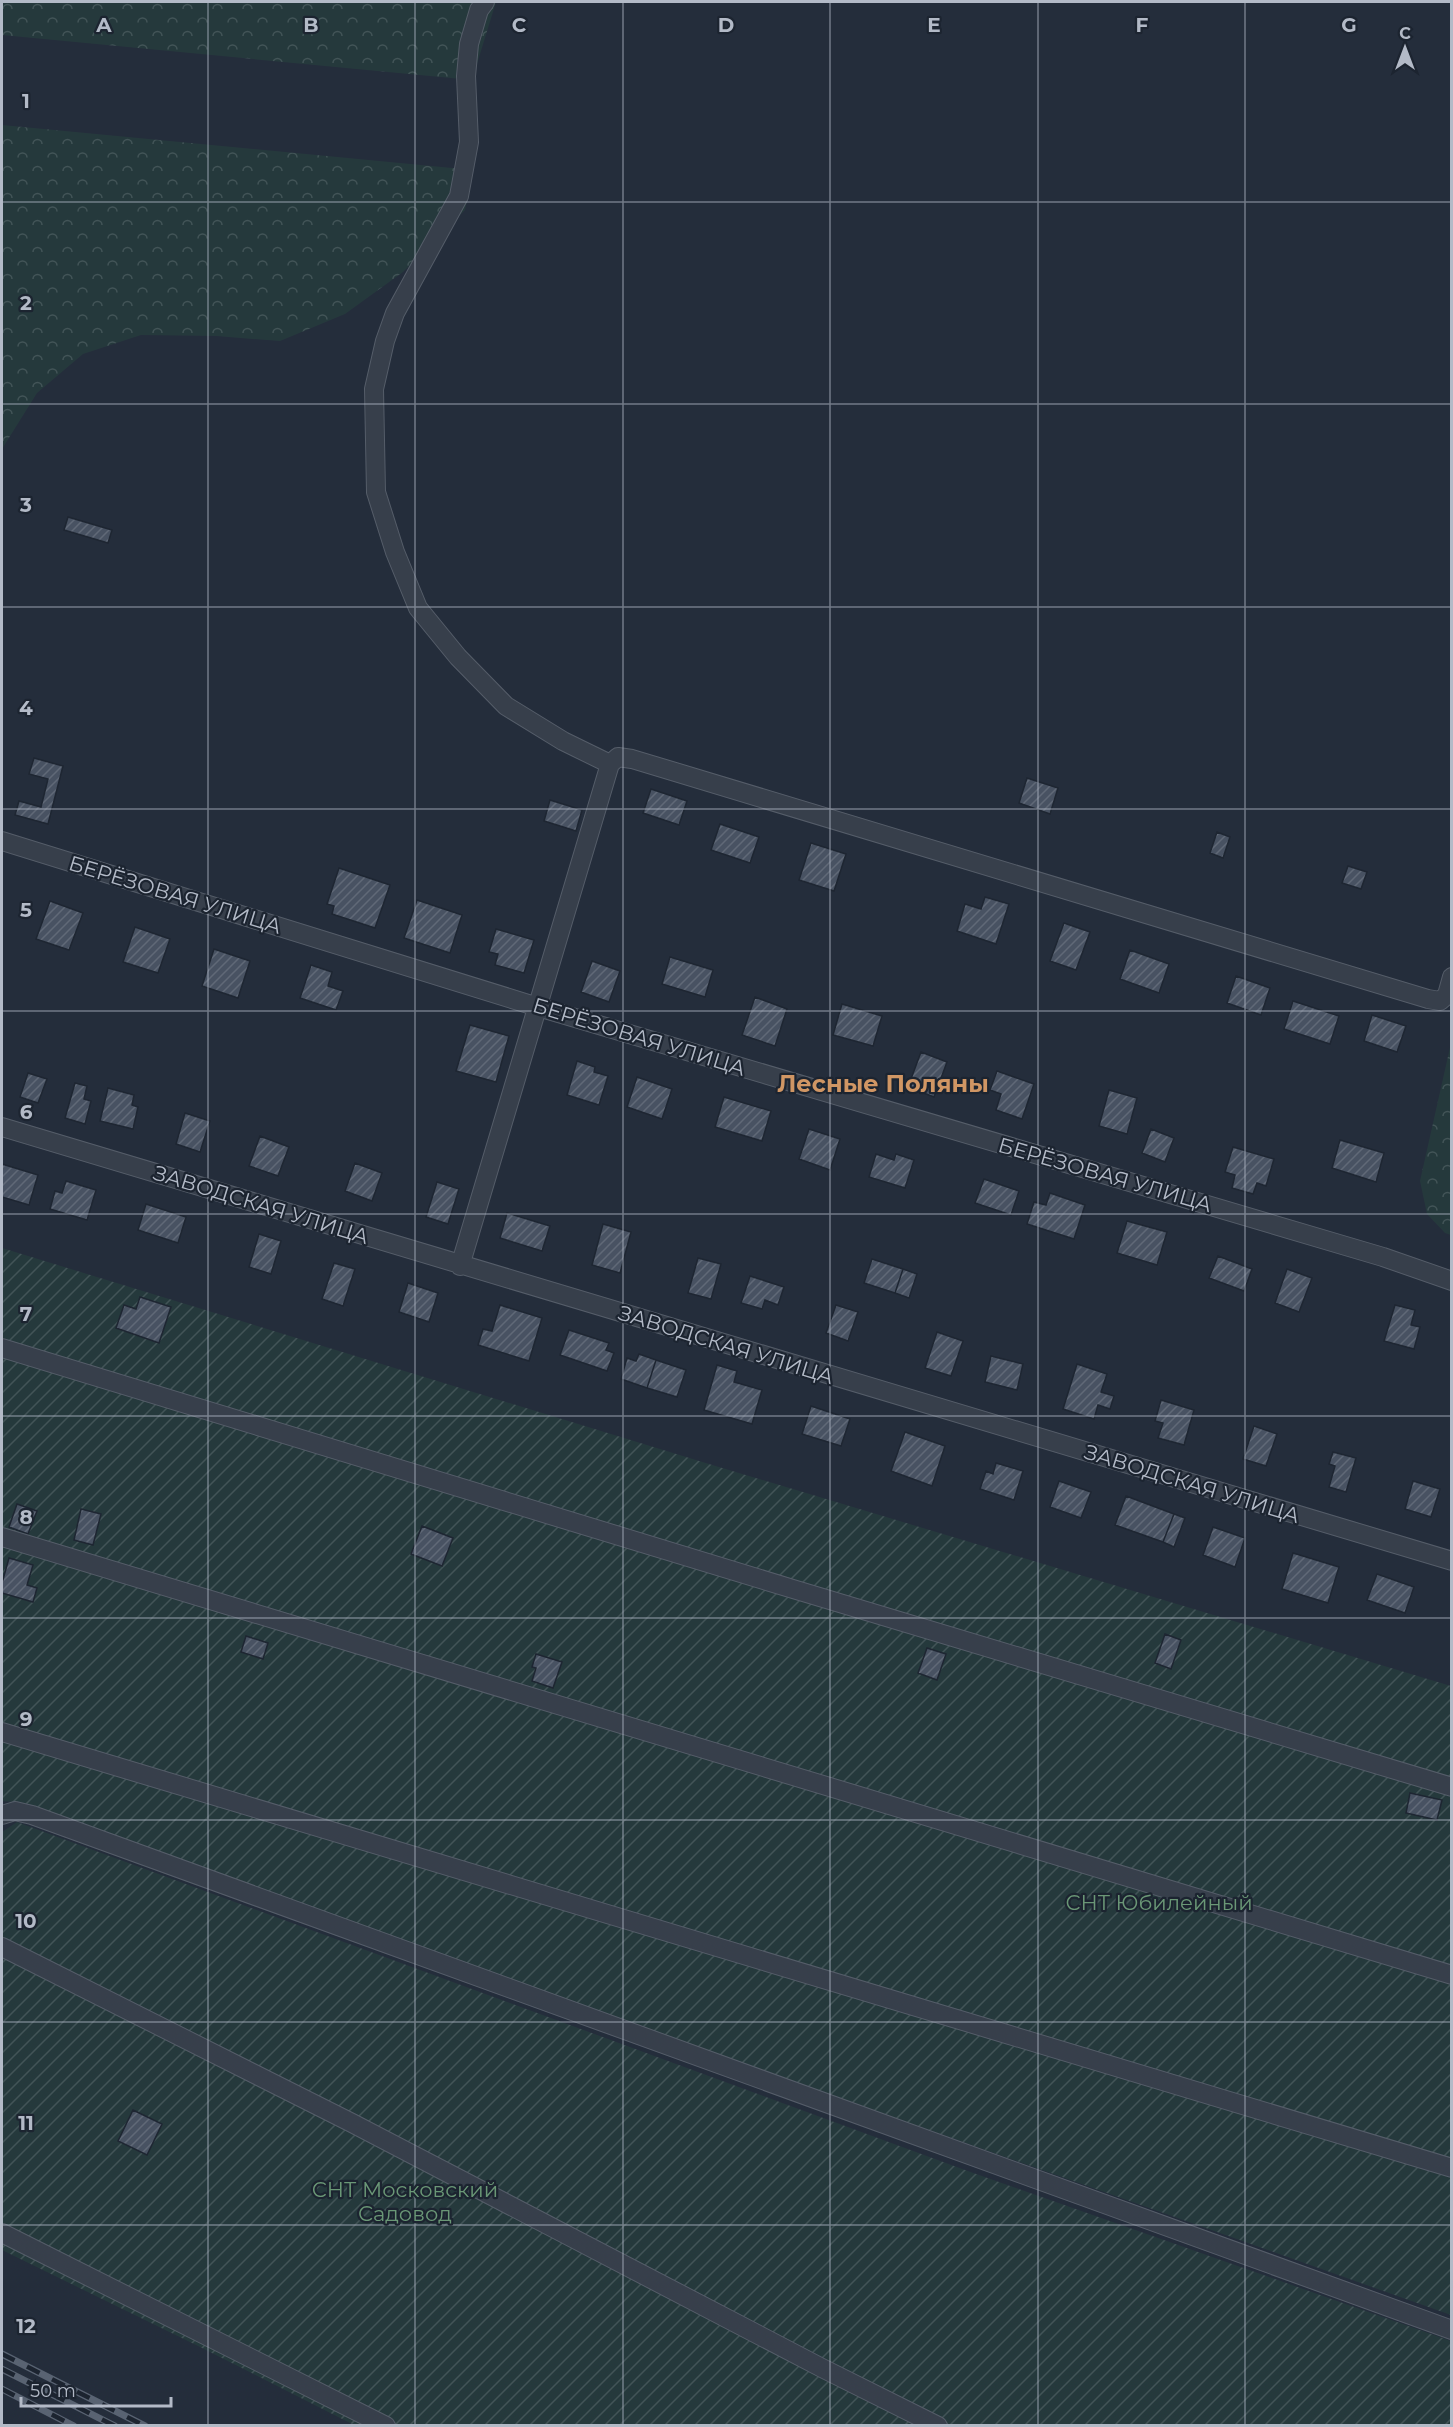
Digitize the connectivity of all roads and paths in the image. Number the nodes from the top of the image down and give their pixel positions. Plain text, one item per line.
1 (485, 2) edge
2 (610, 764) junction
3 (2, 841) edge
4 (1452, 977) edge
5 (538, 1007) junction
6 (2, 1127) edge
7 (460, 1266) junction
8 (1452, 1281) edge
9 (2, 1348) edge
10 (2, 1537) edge
11 (1452, 1561) edge
12 (2, 1732) edge
13 (1452, 1787) edge
14 (2, 1815) edge
15 (2, 1947) edge
16 (1452, 1976) edge
17 (1452, 2168) edge
18 (2, 2233) edge
19 (1452, 2330) edge
20 (386, 2426) edge
21 (938, 2426) edge

1 - 2 street
2 - 4 street
2 - 5 street
3 - 5 street, БЕРЁЗОВАЯ УЛИЦА
5 - 7 street
5 - 8 street, БЕРЁЗОВАЯ УЛИЦА
6 - 7 street, ЗАВОДСКАЯ УЛИЦА
7 - 11 street, ЗАВОДСКАЯ УЛИЦА
9 - 13 street
10 - 16 street
12 - 17 street
14 - 19 street
15 - 21 street
18 - 20 street

